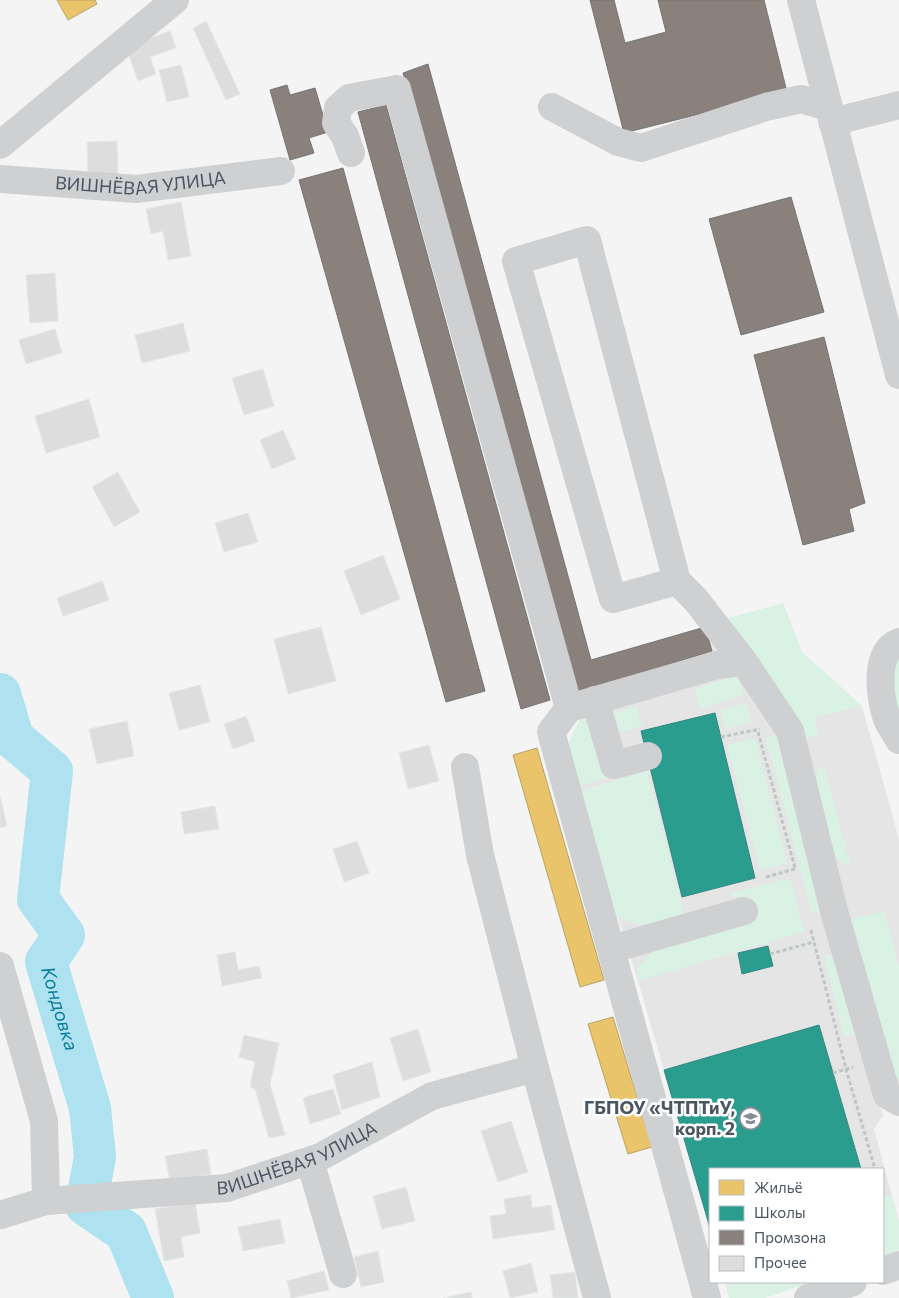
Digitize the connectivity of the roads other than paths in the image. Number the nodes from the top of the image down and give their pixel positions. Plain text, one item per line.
1 (175, 0) edge
2 (801, 0) edge
3 (899, 105) edge
4 (552, 107) dead end
5 (830, 114) junction
6 (0, 146) edge
7 (351, 153) dead end
8 (281, 171) dead end
9 (0, 179) edge
10 (899, 375) edge
11 (677, 580) junction
12 (899, 642) edge
13 (744, 662) junction
14 (595, 700) junction
15 (569, 708) junction
16 (899, 740) edge
17 (648, 756) dead end
18 (465, 767) dead end
19 (744, 912) dead end
20 (612, 949) junction
21 (0, 966) edge
22 (535, 1068) junction
23 (899, 1102) edge
24 (310, 1161) junction
25 (46, 1201) junction
26 (0, 1215) edge
27 (899, 1265) edge
28 (884, 1271) edge
29 (343, 1274) dead end
30 (850, 1283) edge
31 (597, 1298) edge
32 (707, 1298) edge
33 (808, 1298) edge

1 - 6 street
2 - 5 street
3 - 5 street
4 - 5 street
5 - 10 street
7 - 15 street
8 - 9 street, ВИШНЁВАЯ УЛИЦА
11 - 11 street
11 - 13 street
12 - 16 street
13 - 14 street
13 - 23 street
14 - 15 street
14 - 17 street
15 - 20 street
18 - 22 street
19 - 20 street
20 - 32 street
21 - 25 street
22 - 24 street, ВИШНЁВАЯ УЛИЦА
22 - 31 street
24 - 25 street, ВИШНЁВАЯ УЛИЦА
24 - 29 street
25 - 26 street, ВИШНЁВАЯ УЛИЦА
27 - 28 street
30 - 33 street

